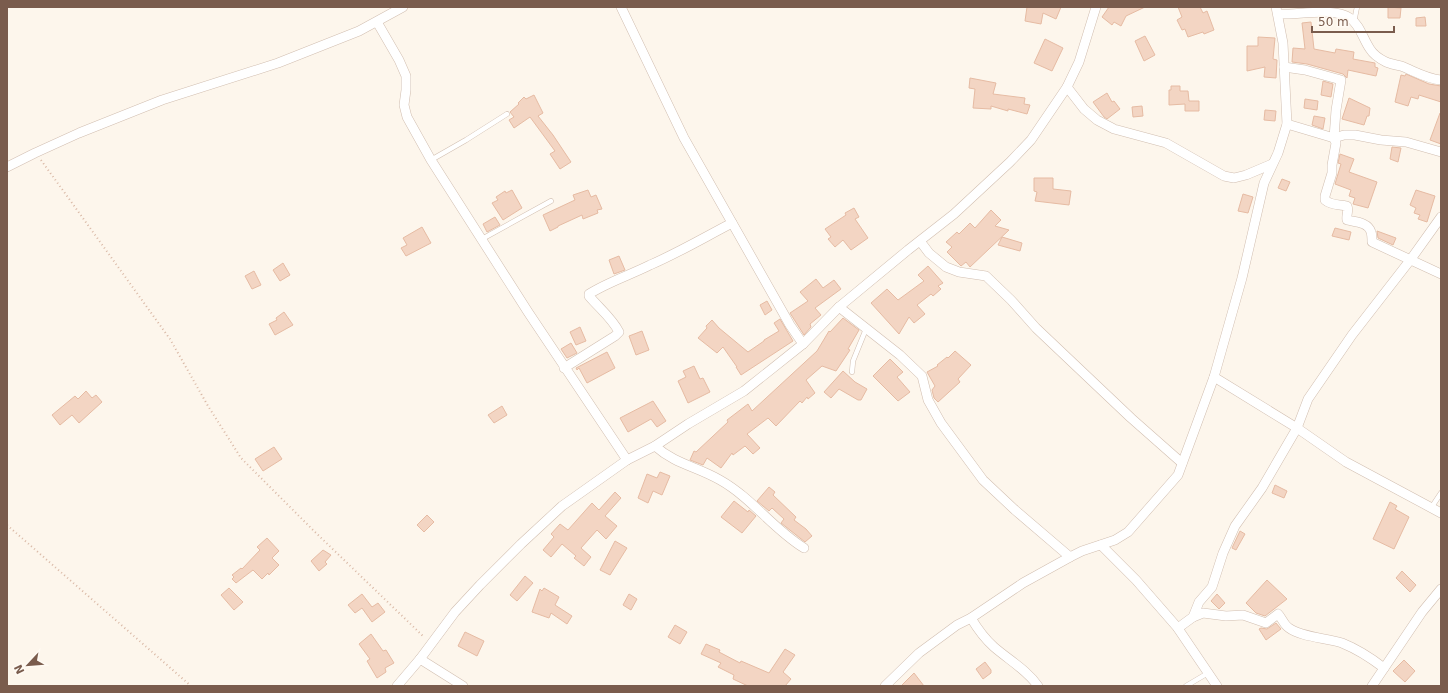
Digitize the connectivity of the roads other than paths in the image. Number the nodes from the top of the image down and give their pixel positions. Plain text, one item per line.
1 (403, 7) edge
2 (621, 7) edge
3 (1096, 7) edge
4 (1357, 7) edge
5 (1277, 11) edge
6 (377, 22) junction
7 (1354, 22) junction
8 (1284, 67) junction
9 (1441, 80) edge
10 (1067, 87) junction
11 (507, 114) dead end
12 (1286, 124) junction
13 (1334, 138) junction
14 (1441, 152) edge
15 (431, 160) junction
16 (1272, 164) junction
17 (7, 168) edge
18 (551, 200) dead end
19 (1441, 216) edge
20 (732, 223) junction
21 (482, 239) junction
22 (920, 241) junction
23 (1412, 259) junction
24 (1441, 274) edge
25 (839, 307) junction
26 (866, 329) junction
27 (804, 344) junction
28 (564, 368) junction
29 (852, 372) dead end
30 (1214, 377) junction
31 (1297, 428) junction
32 (655, 446) junction
33 (626, 460) junction
34 (1182, 463) junction
35 (1441, 493) edge
36 (1431, 508) junction
37 (1441, 513) edge
38 (1101, 545) junction
39 (804, 548) dead end
40 (1070, 557) junction
41 (1441, 589) edge
42 (1193, 616) junction
43 (971, 618) junction
44 (1178, 628) junction
45 (420, 659) junction
46 (1384, 668) junction
47 (1208, 673) junction
48 (397, 686) edge
49 (463, 686) edge
50 (884, 686) edge
51 (1038, 686) edge
52 (1186, 686) edge
53 (1217, 686) edge
54 (1372, 686) edge

1 - 6 street
2 - 20 street
3 - 10 street
4 - 7 lane
5 - 7 street
5 - 8 street
6 - 15 street
6 - 17 street
7 - 9 street
8 - 12 street
8 - 13 street
10 - 16 street
10 - 22 street
11 - 15 lane
12 - 13 street
12 - 16 street
13 - 14 street
13 - 23 street
15 - 21 street
16 - 30 street
18 - 21 lane
19 - 23 street
20 - 27 street
20 - 28 street
21 - 28 street
22 - 25 street
22 - 34 street
23 - 24 street
23 - 31 street
25 - 26 street
25 - 27 street
26 - 29 lane
26 - 40 street
27 - 32 street
28 - 33 street
30 - 31 street
30 - 34 street
31 - 36 street
31 - 42 street
32 - 33 street
32 - 39 street
33 - 45 street
34 - 38 street
35 - 36 lane
36 - 37 street
38 - 40 street
38 - 44 street
40 - 43 street
41 - 46 street
42 - 44 street
42 - 46 street
43 - 50 street
43 - 51 street
44 - 47 street
45 - 48 street
45 - 49 street
46 - 54 street
47 - 52 lane
47 - 53 street

